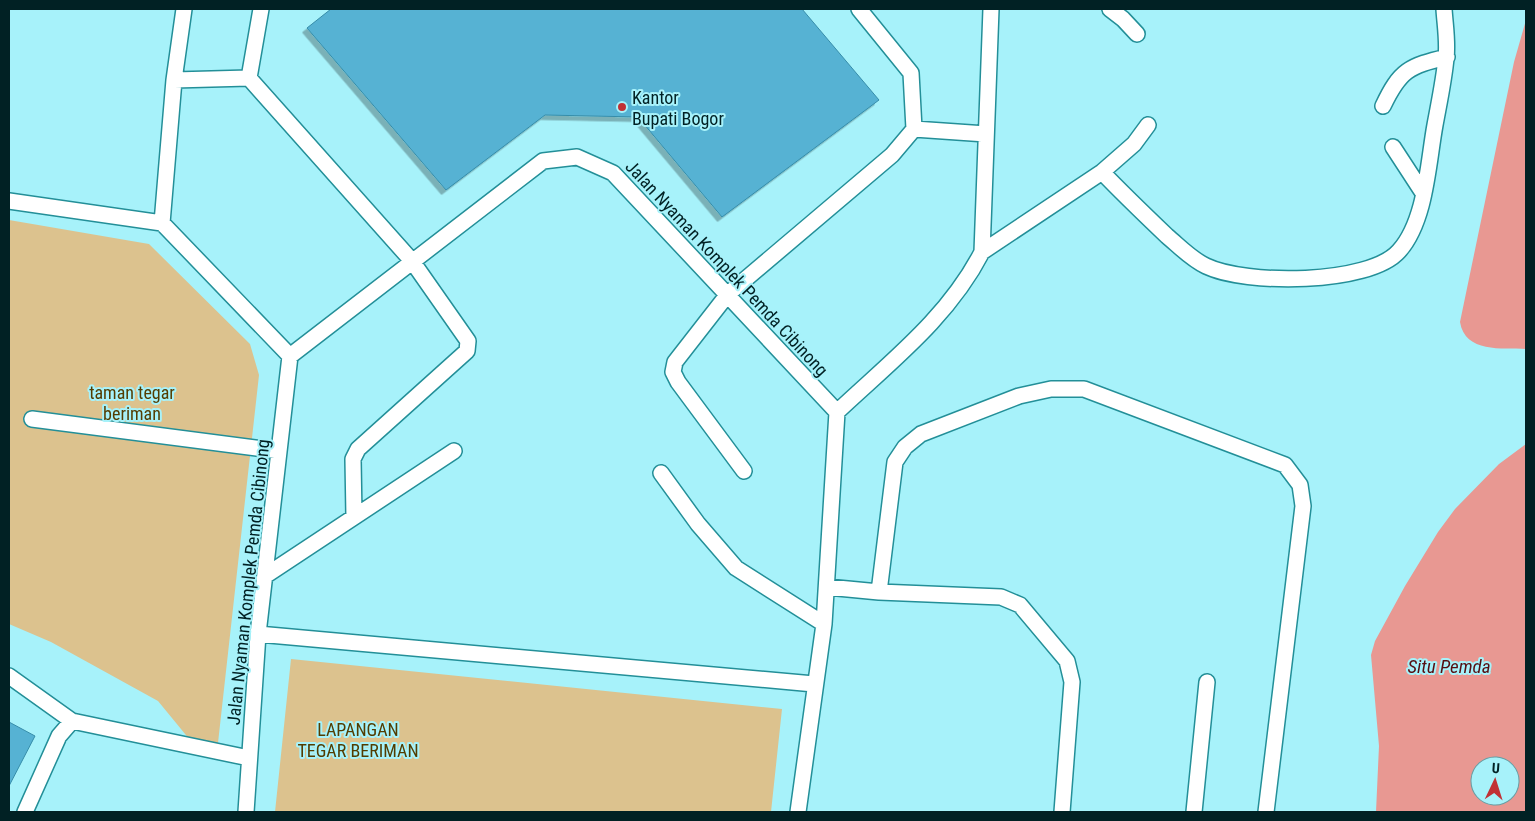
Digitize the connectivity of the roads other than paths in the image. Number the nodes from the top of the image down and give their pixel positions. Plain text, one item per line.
1 (184, 9) edge
2 (261, 9) edge
3 (859, 9) edge
4 (991, 9) edge
5 (1110, 9) edge
6 (1444, 9) edge
7 (1128, 14) edge
8 (1137, 34) dead end
9 (1447, 57) junction
10 (249, 78) junction
11 (174, 80) junction
12 (1383, 106) dead end
13 (1148, 125) dead end
14 (914, 128) junction
15 (986, 134) junction
16 (1393, 146) dead end
17 (1102, 172) junction
18 (1423, 193) junction
19 (9, 201) edge
20 (162, 223) junction
21 (982, 252) junction
22 (412, 261) junction
23 (728, 294) junction
24 (290, 356) junction
25 (837, 412) junction
26 (32, 419) dead end
27 (279, 451) junction
28 (454, 451) dead end
29 (744, 470) dead end
30 (661, 473) dead end
31 (354, 517) junction
32 (265, 576) junction
33 (827, 587) junction
34 (879, 592) junction
35 (824, 624) junction
36 (258, 634) junction
37 (9, 676) edge
38 (1207, 682) dead end
39 (814, 684) junction
40 (72, 721) junction
41 (250, 758) junction
42 (26, 812) edge
43 (246, 812) edge
44 (798, 812) edge
45 (1062, 812) edge
46 (1194, 812) edge
47 (1266, 812) edge

1 - 11 lane
2 - 10 lane
3 - 14 lane
4 - 15 lane
5 - 7 lane
6 - 9 lane
7 - 8 lane
9 - 12 lane
9 - 18 lane
10 - 11 lane
10 - 22 lane
11 - 20 lane
13 - 17 lane
14 - 15 lane
14 - 23 lane
15 - 21 lane
16 - 18 lane
17 - 18 lane
17 - 21 lane
19 - 20 lane
20 - 24 lane
21 - 25 lane
22 - 23 lane, Jalan Nyaman Komplek Pemda Cibinong
22 - 24 lane, Jalan Nyaman Komplek Pemda Cibinong
22 - 31 lane
23 - 25 lane, Jalan Nyaman Komplek Pemda Cibinong
23 - 29 lane
24 - 27 lane, Jalan Nyaman Komplek Pemda Cibinong
25 - 33 lane
26 - 27 lane
27 - 32 lane, Jalan Nyaman Komplek Pemda Cibinong
28 - 31 lane
30 - 35 lane
31 - 32 lane
32 - 36 lane, Jalan Nyaman Komplek Pemda Cibinong
33 - 34 lane
33 - 35 lane
34 - 45 lane
34 - 47 lane
35 - 39 lane
36 - 39 lane
36 - 41 lane, Jalan Nyaman Komplek Pemda Cibinong
37 - 40 lane
38 - 46 lane
39 - 44 lane
40 - 41 lane
40 - 42 lane
41 - 43 lane, Jalan Nyaman Komplek Pemda Cibinong

